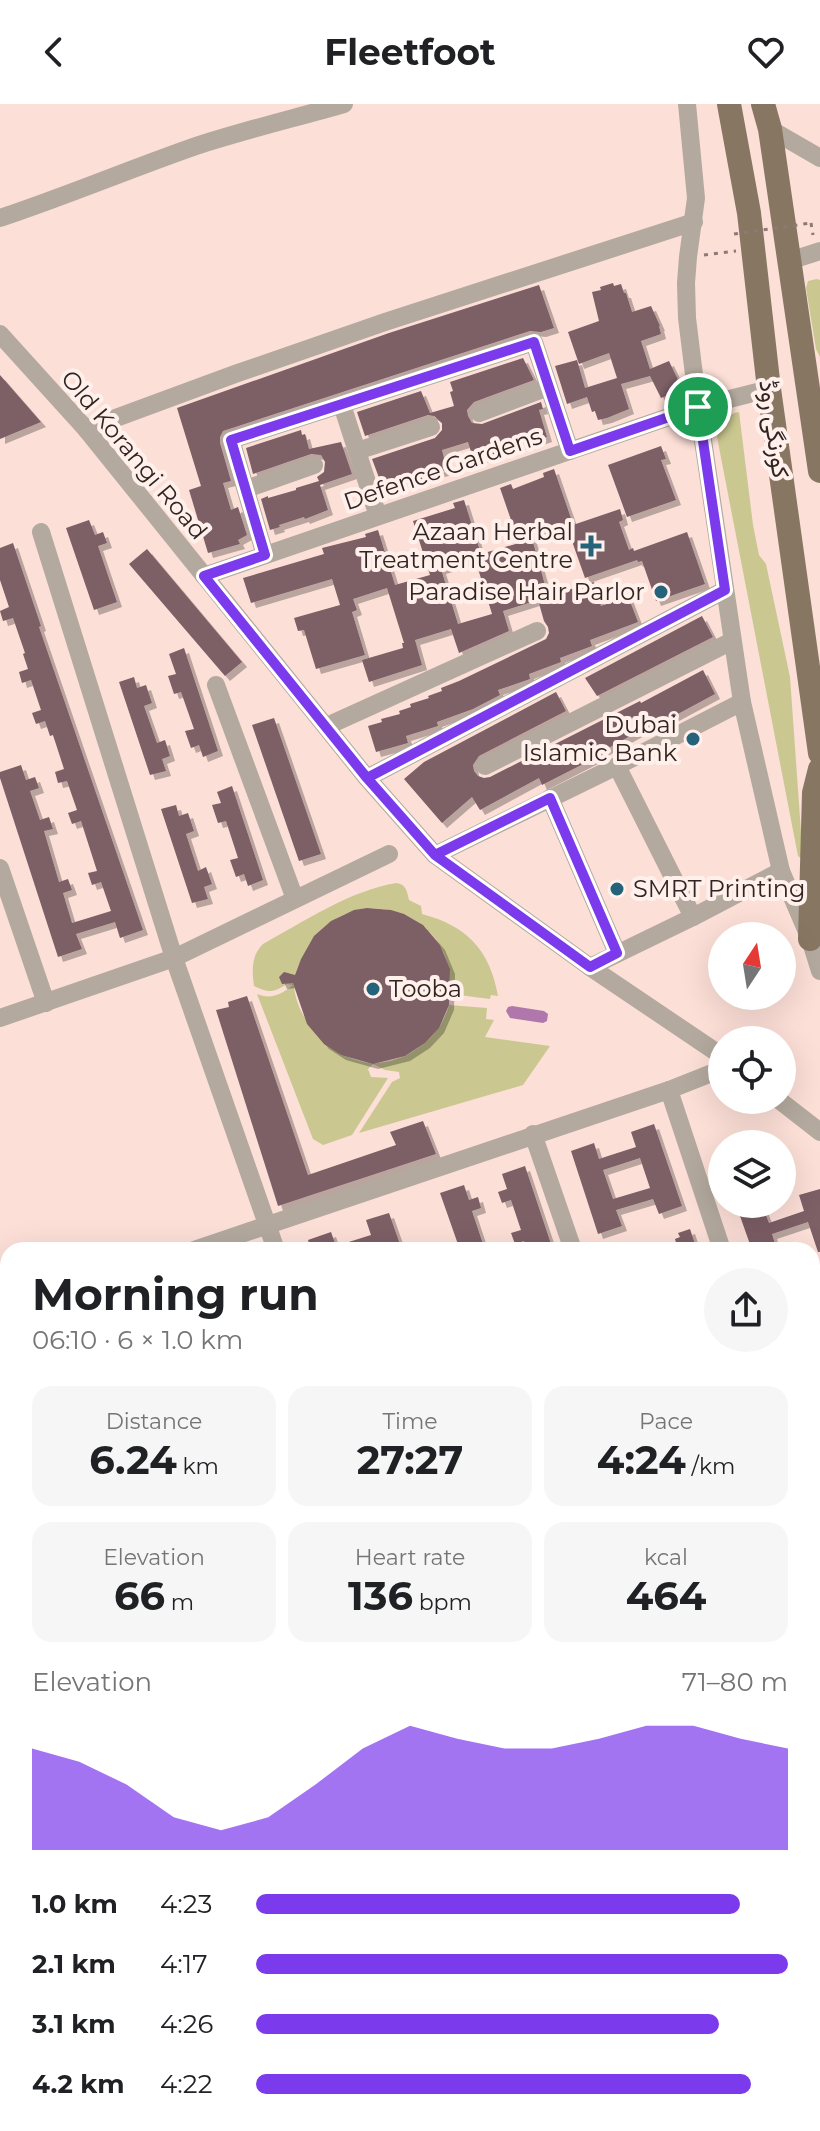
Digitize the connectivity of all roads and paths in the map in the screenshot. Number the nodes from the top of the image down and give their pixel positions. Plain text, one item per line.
1 (344, 104) edge
2 (687, 104) edge
3 (729, 104) edge
4 (763, 104) edge
5 (320, 107) edge
6 (770, 129) junction
7 (820, 158) edge
8 (0, 218) edge
9 (694, 222) junction
10 (744, 241) junction
11 (816, 245) edge
12 (688, 257) junction
13 (789, 261) junction
14 (0, 334) edge
15 (548, 387) junction
16 (769, 389) junction
17 (342, 405) junction
18 (698, 407) junction
19 (479, 413) dead end
20 (431, 427) dead end
21 (86, 429) junction
22 (357, 451) junction
23 (570, 451) junction
24 (314, 465) dead end
25 (820, 471) edge
26 (246, 489) junction
27 (378, 516) junction
28 (41, 532) dead end
29 (265, 555) junction
30 (204, 576) junction
31 (725, 590) junction
32 (537, 631) dead end
33 (732, 641) junction
34 (216, 685) dead end
35 (742, 702) junction
36 (327, 726) junction
37 (820, 753) edge
38 (485, 766) dead end
39 (617, 766) junction
40 (820, 769) edge
41 (367, 778) junction
42 (550, 798) junction
43 (389, 854) dead end
44 (435, 855) junction
45 (0, 868) edge
46 (781, 871) junction
47 (295, 899) junction
48 (693, 917) junction
49 (810, 939) junction
50 (617, 953) junction
51 (174, 958) junction
52 (590, 967) junction
53 (820, 971) edge
54 (46, 1003) junction
55 (0, 1018) edge
56 (708, 1047) edge
57 (708, 1075) edge
58 (669, 1090) junction
59 (796, 1113) edge
60 (820, 1132) edge
61 (533, 1134) junction
62 (268, 1225) junction
63 (218, 1242) edge
64 (273, 1242) edge
65 (570, 1242) edge
66 (719, 1242) edge

1 - 5 street
2 - 9 street
3 - 10 main road, کورنگی روڈ
4 - 6 main road, کورنگی روڈ
5 - 8 street
6 - 7 street
6 - 13 main road, کورنگی روڈ
9 - 12 street
9 - 21 street
10 - 11 path, bridge
10 - 12 path
10 - 16 main road, کورنگی روڈ
11 - 13 street
12 - 18 street
13 - 25 main road, کورنگی روڈ
14 - 21 street, Old Korangi Road
15 - 17 street
15 - 19 street
15 - 23 street
16 - 18 street, Defence Gardens
16 - 37 main road, کورنگی روڈ
17 - 22 street
17 - 26 street
18 - 23 street, Defence Gardens
18 - 31 street
20 - 22 street
21 - 30 street, Old Korangi Road
22 - 27 street
23 - 27 street, Defence Gardens
24 - 26 street
26 - 29 street
27 - 29 street, Defence Gardens
28 - 51 street
29 - 30 street, Defence Gardens
30 - 36 street, Old Korangi Road
31 - 33 street
31 - 41 street
32 - 36 street
33 - 35 street
33 - 38 street
34 - 47 street
35 - 39 street
35 - 46 street
36 - 41 street, Old Korangi Road
39 - 42 street
39 - 48 street
40 - 49 main road
41 - 44 street, Old Korangi Road
42 - 44 street
42 - 50 street
43 - 47 street
44 - 52 street, Old Korangi Road
45 - 54 street
46 - 48 street
46 - 49 street
47 - 51 street
48 - 50 street
49 - 53 street
50 - 52 street
51 - 54 street
51 - 62 street
52 - 56 street, Old Korangi Road
54 - 55 street
57 - 58 street
58 - 61 street
58 - 66 street
59 - 60 street
61 - 62 street
61 - 65 street
62 - 63 street
62 - 64 street

